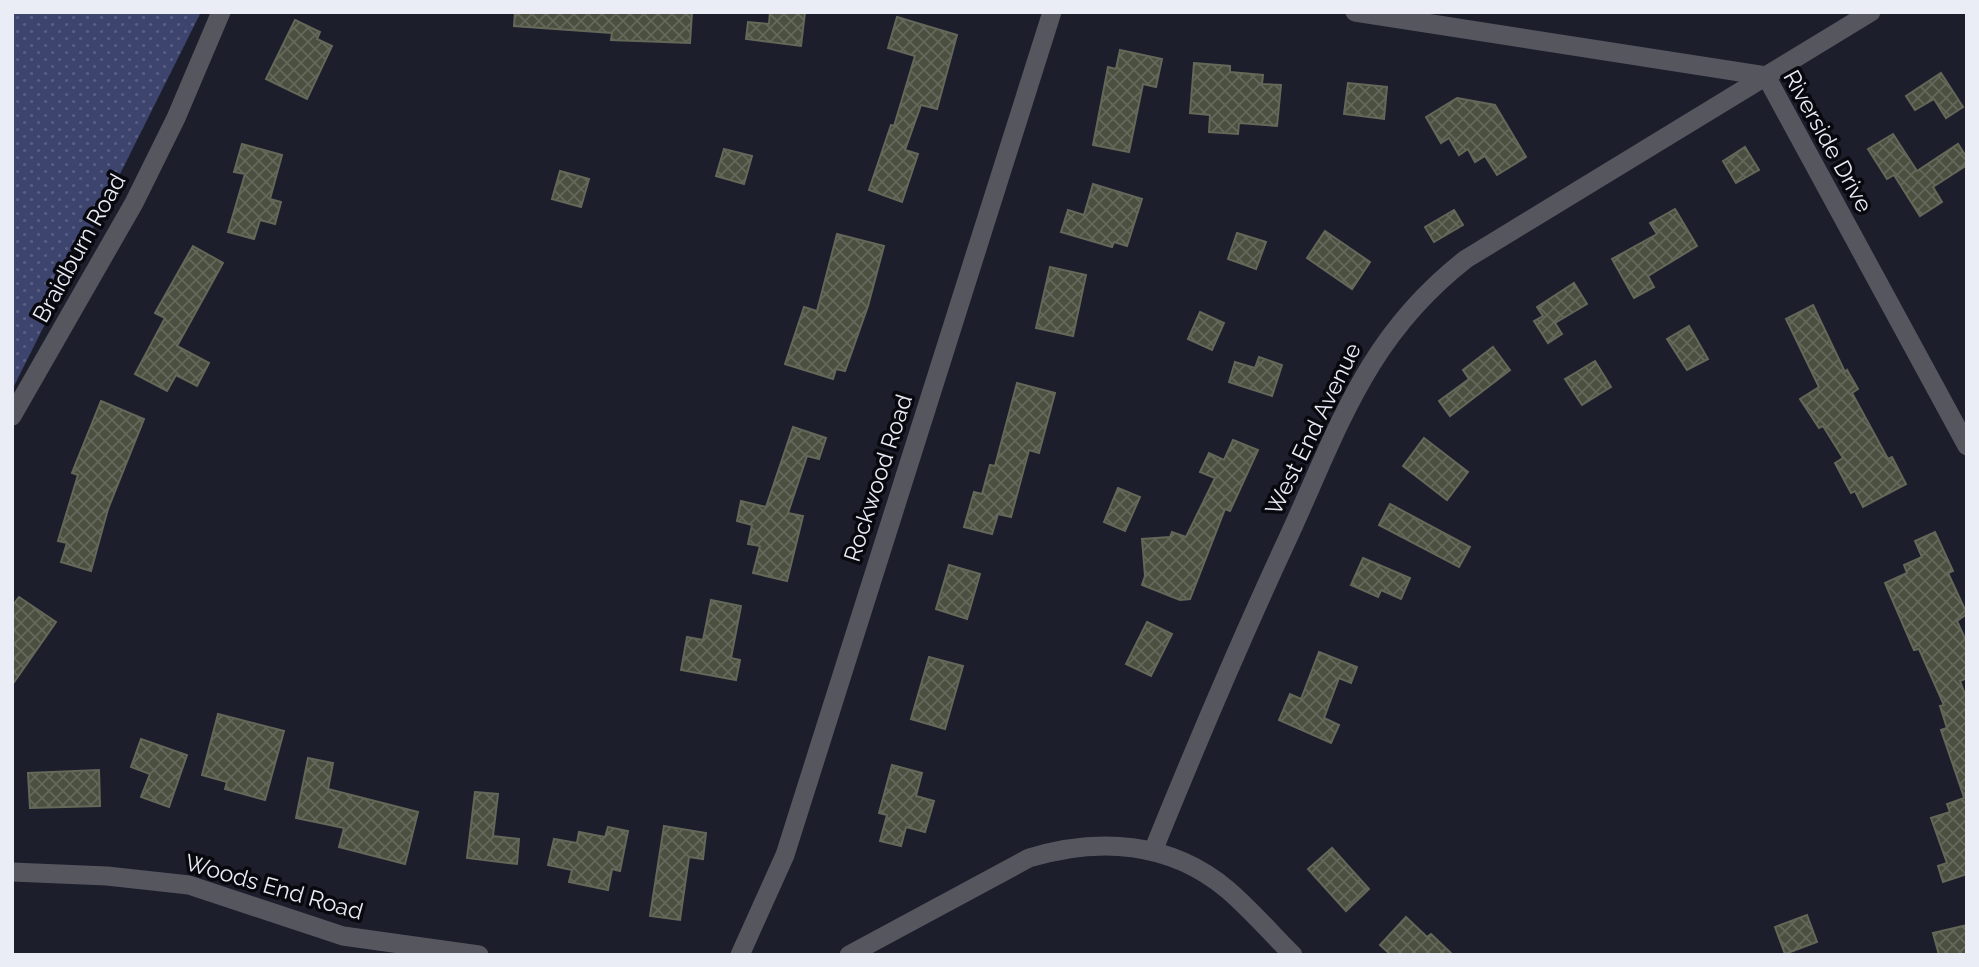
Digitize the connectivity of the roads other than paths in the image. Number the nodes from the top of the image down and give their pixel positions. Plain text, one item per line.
1 (221, 12) edge
2 (1052, 12) edge
3 (1355, 12) edge
4 (1871, 12) edge
5 (1457, 20) edge
6 (1766, 76) junction
7 (12, 416) edge
8 (1967, 446) edge
9 (1153, 851) junction
10 (12, 872) edge
11 (479, 955) edge
12 (740, 955) edge
13 (849, 955) edge
14 (1293, 955) edge

1 - 7 street, Braidburn Road
2 - 12 street, Rockwood Road
3 - 5 street, Riverside Drive
4 - 6 street, West End Avenue
5 - 6 street, Riverside Drive
6 - 8 street, Riverside Drive
6 - 9 street, West End Avenue
9 - 13 street
9 - 14 street
10 - 11 street, Woods End Road

